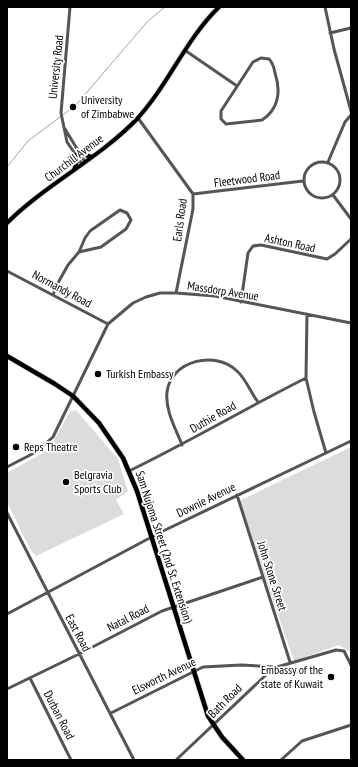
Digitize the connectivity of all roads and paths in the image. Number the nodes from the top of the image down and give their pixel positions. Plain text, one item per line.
1 (70, 7) edge
2 (219, 7) edge
3 (325, 7) edge
4 (351, 28) edge
5 (330, 33) junction
6 (186, 51) junction
7 (237, 86) junction
8 (351, 111) edge
9 (351, 115) edge
10 (138, 118) junction
11 (77, 154) junction
12 (92, 157) junction
13 (328, 162) junction
14 (84, 163) junction
15 (74, 171) junction
16 (303, 181) junction
17 (193, 194) junction
18 (333, 195) junction
19 (351, 219) edge
20 (7, 223) edge
21 (351, 238) edge
22 (79, 252) junction
23 (7, 271) edge
24 (176, 293) junction
25 (53, 295) junction
26 (241, 302) junction
27 (307, 314) junction
28 (351, 323) edge
29 (108, 324) junction
30 (7, 356) edge
31 (306, 378) junction
32 (73, 396) junction
33 (258, 402) junction
34 (351, 441) edge
35 (182, 445) junction
36 (326, 453) junction
37 (7, 467) edge
38 (129, 471) junction
39 (237, 495) junction
40 (7, 514) edge
41 (152, 537) junction
42 (263, 577) junction
43 (47, 593) junction
44 (174, 606) junction
45 (7, 614) edge
46 (79, 654) junction
47 (290, 662) junction
48 (351, 665) edge
49 (277, 667) junction
50 (193, 671) junction
51 (30, 678) junction
52 (7, 689) edge
53 (111, 713) junction
54 (351, 725) edge
55 (213, 726) junction
56 (71, 760) edge
57 (134, 760) edge
58 (176, 760) edge
59 (243, 760) edge
60 (281, 760) edge

1 - 11 street, University Road
2 - 6 main road, Churchill Avenue
3 - 5 street
4 - 5 street
5 - 8 street
6 - 7 street
6 - 10 main road, Churchill Avenue
7 - 7 street
9 - 13 street
10 - 12 main road, Churchill Avenue
10 - 17 street, Earls Road
11 - 12 main road
11 - 14 street, University Road
11 - 15 main road
12 - 14 main road, Churchill Avenue
13 - 16 street
13 - 18 street
14 - 15 main road, Churchill Avenue
15 - 20 main road, Churchill Avenue
16 - 17 street, Fleetwood Road
16 - 18 street
17 - 24 street, Earls Road
18 - 19 street
21 - 26 street, Ashton Road
22 - 22 street
22 - 25 street
23 - 25 street, Normandy Road
24 - 26 street, Massdorp Avenue
24 - 29 street, Massdorp Avenue
25 - 29 street, Normandy Road
26 - 27 street, Massdorp Avenue
27 - 28 street, Massdorp Avenue
27 - 31 street
29 - 32 street, Massdorp Avenue
30 - 32 highway, Sam Nujoma Street (2nd St. Extension)
31 - 33 street, Duthie Road
31 - 36 street
32 - 37 street, Massdorp Avenue
32 - 38 highway, Sam Nujoma Street (2nd St. Extension)
33 - 35 street, Duthie Road
33 - 35 street
34 - 36 street, Downie Avenue
35 - 38 street, Duthie Road
36 - 39 street, Downie Avenue
38 - 41 highway, Sam Nujoma Street (2nd St. Extension)
39 - 41 street, Downie Avenue
39 - 42 street, John Stone Street
40 - 43 street, East Road
41 - 43 street, Downie Avenue
41 - 44 highway, Sam Nujoma Street (2nd St. Extension)
42 - 44 street, Natal Road
42 - 47 street, John Stone Street
43 - 45 street, Downie Avenue
43 - 46 street, East Road
44 - 46 street, Natal Road
44 - 50 highway, Sam Nujoma Street (2nd St. Extension)
46 - 51 street, Natal Road
46 - 53 street, East Road
47 - 48 street, Bath Road
47 - 49 street, Bath Road
49 - 50 street, Elsworth Avenue
49 - 55 street, Bath Road
50 - 53 street, Elsworth Avenue
50 - 55 highway, Sam Nujoma Street (2nd St. Extension)
51 - 52 street, Natal Road
51 - 56 street, Durban Road
53 - 57 street, East Road
54 - 60 street
55 - 58 street, Bath Road
55 - 59 highway, Sam Nujoma Street (2nd St. Extension)

